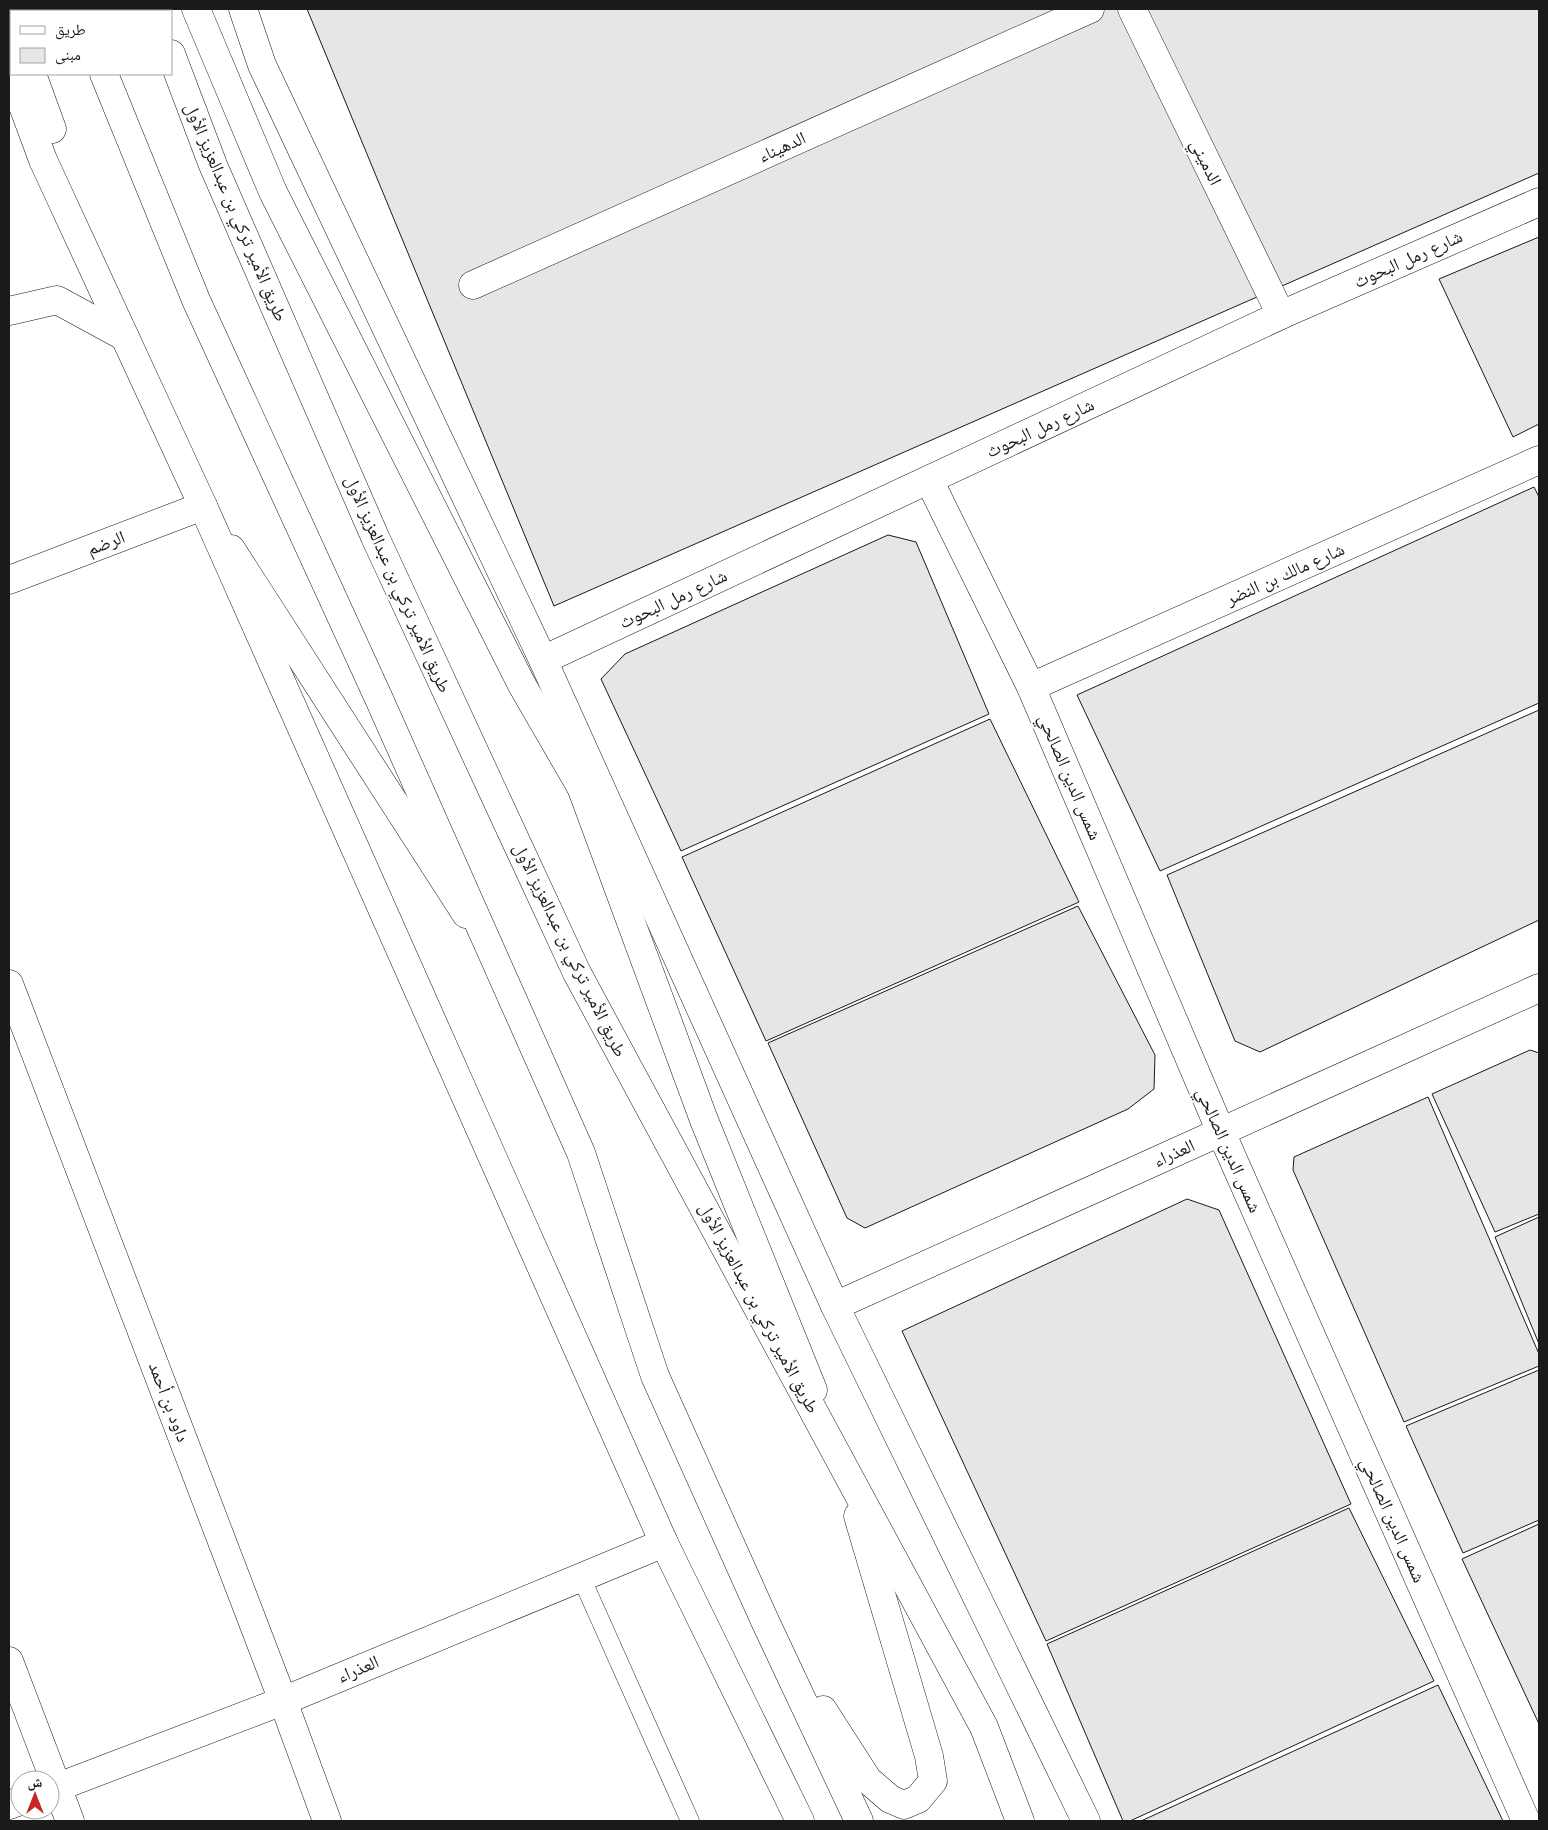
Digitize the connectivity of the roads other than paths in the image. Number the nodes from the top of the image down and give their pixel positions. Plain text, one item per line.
1 (196, 9) edge
2 (243, 9) edge
3 (1090, 9) edge
4 (1132, 9) edge
5 (172, 57) edge
6 (12, 75) edge
7 (32, 75) edge
8 (104, 75) edge
9 (1539, 202) edge
10 (473, 285) dead end
11 (9, 311) edge
12 (1281, 315) junction
13 (125, 337) junction
14 (1539, 460) edge
15 (929, 480) junction
16 (203, 506) junction
17 (9, 580) edge
18 (544, 660) junction
19 (1032, 687) junction
20 (581, 787) junction
21 (496, 960) junction
22 (9, 984) edge
23 (1539, 988) edge
24 (1221, 1132) junction
25 (835, 1306) junction
26 (842, 1463) junction
27 (664, 1542) junction
28 (581, 1577) junction
29 (765, 1621) junction
30 (9, 1661) edge
31 (283, 1700) junction
32 (46, 1770) edge
33 (60, 1786) edge
34 (60, 1802) edge
35 (70, 1821) edge
36 (327, 1821) edge
37 (690, 1821) edge
38 (800, 1821) edge
39 (858, 1821) edge
40 (1020, 1821) edge
41 (1086, 1821) edge
42 (1526, 1821) edge

1 - 20 main road
2 - 18 main road
3 - 10 main road, الدهيناء
4 - 12 main road, الدميني
5 - 26 main road, طريق الأمير تركي بن عبدالعزيز الأول
6 - 13 main road
7 - 13 main road
8 - 21 main road
9 - 12 main road, شارع رمل البحوث
11 - 13 main road
12 - 15 main road, شارع رمل البحوث
13 - 16 main road
14 - 19 main road, شارع مالك بن النضر
15 - 18 main road, شارع رمل البحوث
15 - 19 main road, شمس الدين الصالحي
16 - 17 main road, الرضم
16 - 21 main road
16 - 27 main road
18 - 20 main road
18 - 25 main road
19 - 24 main road, شمس الدين الصالحي
20 - 26 main road
21 - 29 main road
22 - 31 main road, داود بن أحمد
23 - 24 main road, العذراء
24 - 25 main road, العذراء
24 - 42 main road, شمس الدين الصالحي
25 - 41 main road
26 - 29 main road
26 - 40 main road, طريق الأمير تركي بن عبدالعزيز الأول
27 - 28 main road, العذراء
27 - 38 main road
28 - 31 main road, العذراء
28 - 37 lane
29 - 39 main road
30 - 32 main road
31 - 33 main road, العذراء
31 - 36 main road, داود بن أحمد
34 - 35 main road

